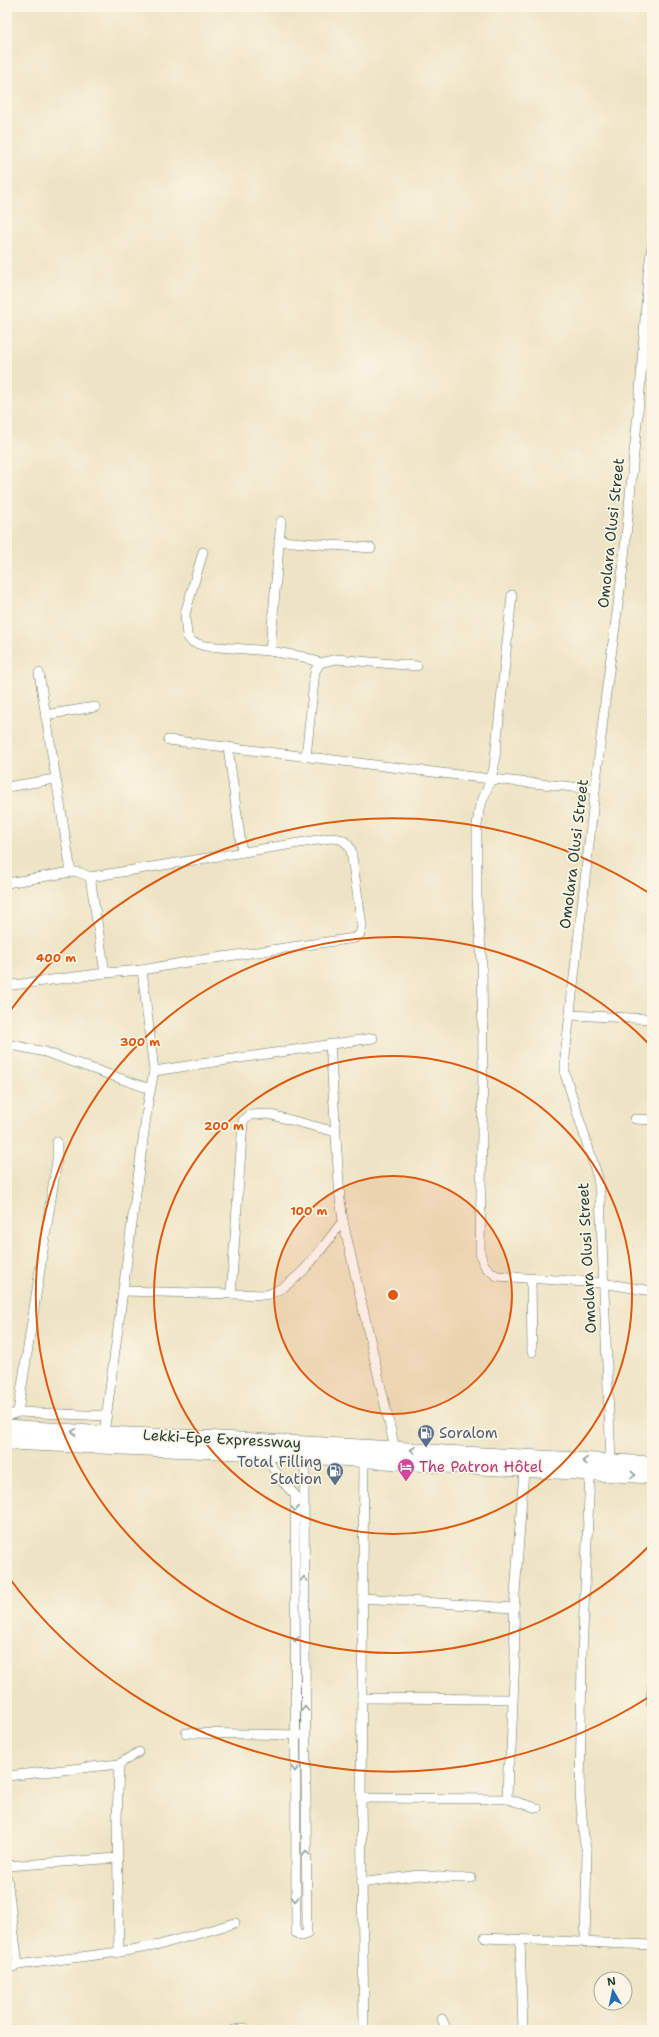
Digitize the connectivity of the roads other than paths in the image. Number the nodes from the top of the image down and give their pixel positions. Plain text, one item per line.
1 (652, 246) edge
2 (281, 522) dead end
3 (279, 541) junction
4 (371, 548) dead end
5 (203, 552) dead end
6 (512, 595) dead end
7 (270, 651) junction
8 (320, 663) junction
9 (417, 666) dead end
10 (39, 673) dead end
11 (95, 707) dead end
12 (45, 715) junction
13 (168, 740) dead end
14 (228, 747) junction
15 (306, 757) junction
16 (55, 779) junction
17 (491, 779) junction
18 (7, 787) edge
19 (596, 789) junction
20 (242, 852) junction
21 (71, 872) junction
22 (90, 877) junction
23 (7, 883) edge
24 (142, 970) junction
25 (106, 973) junction
26 (12, 984) dead end
27 (570, 1015) junction
28 (652, 1019) edge
29 (373, 1038) dead end
30 (7, 1044) edge
31 (330, 1044) junction
32 (154, 1071) junction
33 (150, 1089) junction
34 (635, 1119) dead end
35 (652, 1120) edge
36 (336, 1132) junction
37 (58, 1142) dead end
38 (343, 1221) junction
39 (531, 1279) junction
40 (602, 1283) junction
41 (123, 1291) junction
42 (652, 1291) edge
43 (231, 1294) junction
44 (532, 1352) dead end
45 (18, 1412) junction
46 (7, 1416) edge
47 (107, 1416) junction
48 (7, 1426) edge
49 (104, 1434) junction
50 (7, 1442) edge
51 (395, 1448) junction
52 (263, 1453) junction
53 (306, 1456) junction
54 (364, 1459) junction
55 (611, 1462) junction
56 (652, 1464) edge
57 (524, 1470) junction
58 (590, 1474) junction
59 (652, 1476) edge
60 (300, 1552) junction
61 (363, 1598) junction
62 (514, 1608) junction
63 (652, 1687) edge
64 (362, 1698) junction
65 (512, 1699) junction
66 (651, 1702) dead end
67 (186, 1734) dead end
68 (295, 1735) junction
69 (305, 1735) junction
70 (139, 1752) dead end
71 (119, 1764) junction
72 (7, 1776) edge
73 (360, 1798) junction
74 (507, 1799) junction
75 (537, 1808) dead end
76 (118, 1858) junction
77 (7, 1866) edge
78 (7, 1878) edge
79 (471, 1878) dead end
80 (361, 1883) junction
81 (8, 1902) edge
82 (235, 1923) dead end
83 (485, 1938) dead end
84 (520, 1939) junction
85 (584, 1943) junction
86 (652, 1945) edge
87 (119, 1952) junction
88 (18, 1965) junction
89 (7, 1969) edge
90 (442, 2019) dead end
91 (245, 2028) dead end
92 (234, 2030) edge
93 (364, 2030) edge
94 (447, 2030) edge
95 (523, 2030) edge

1 - 19 street, Omolara Olusi Street
2 - 3 street
3 - 4 street
3 - 7 street
5 - 7 street
6 - 17 street
7 - 8 street
8 - 9 street
8 - 15 street
10 - 12 street
11 - 12 street
12 - 16 street
13 - 14 street
14 - 15 street
14 - 20 street
15 - 17 street
16 - 18 street
16 - 21 street
17 - 19 street
17 - 39 street
19 - 27 street, Omolara Olusi Street
20 - 22 street
20 - 24 street
21 - 22 street
21 - 23 street
22 - 25 street
24 - 25 street
24 - 32 street
25 - 26 street
27 - 28 street
27 - 40 street, Omolara Olusi Street
29 - 31 street
30 - 33 street
31 - 32 street
31 - 36 street
32 - 33 street
33 - 41 street
34 - 35 street
36 - 38 street
36 - 43 street
37 - 45 street
38 - 43 street
38 - 51 street
39 - 40 street
39 - 44 street
40 - 42 street
40 - 55 street, Omolara Olusi Street
41 - 43 street
41 - 47 street
45 - 46 street
45 - 47 street
47 - 49 street
49 -> 48 highway, Lekki-Epe Expressway
49 - 51 highway, Lekki-Epe Expressway
50 - 52 highway, Lekki-Epe Expressway
55 -> 51 highway, Lekki-Epe Expressway
52 - 53 highway, Lekki-Epe Expressway
52 -> 60 street
53 - 54 highway, Lekki-Epe Expressway
53 - 60 street
54 - 57 highway, Lekki-Epe Expressway
54 - 61 street
55 - 56 highway, Lekki-Epe Expressway
57 - 58 highway, Lekki-Epe Expressway
57 - 62 street
58 -> 59 highway, Lekki-Epe Expressway
58 - 85 street
60 -> 68 street
69 -> 60 street
61 - 62 street
61 - 64 street
62 - 65 street
63 - 66 street
64 - 65 street
64 - 73 street
65 - 74 street
67 - 68 street
68 - 69 street
68 -> 69 street
70 - 71 street
71 - 72 street
71 - 76 street
73 - 74 street
73 - 80 street
74 - 75 street
76 - 77 street
76 - 87 street
78 - 81 street
79 - 80 street
80 - 93 street
81 - 88 street
82 - 87 street
83 - 84 street
84 - 85 street
84 - 95 street
85 - 86 street
87 - 88 street
88 - 89 street
90 - 94 street
91 - 92 street

